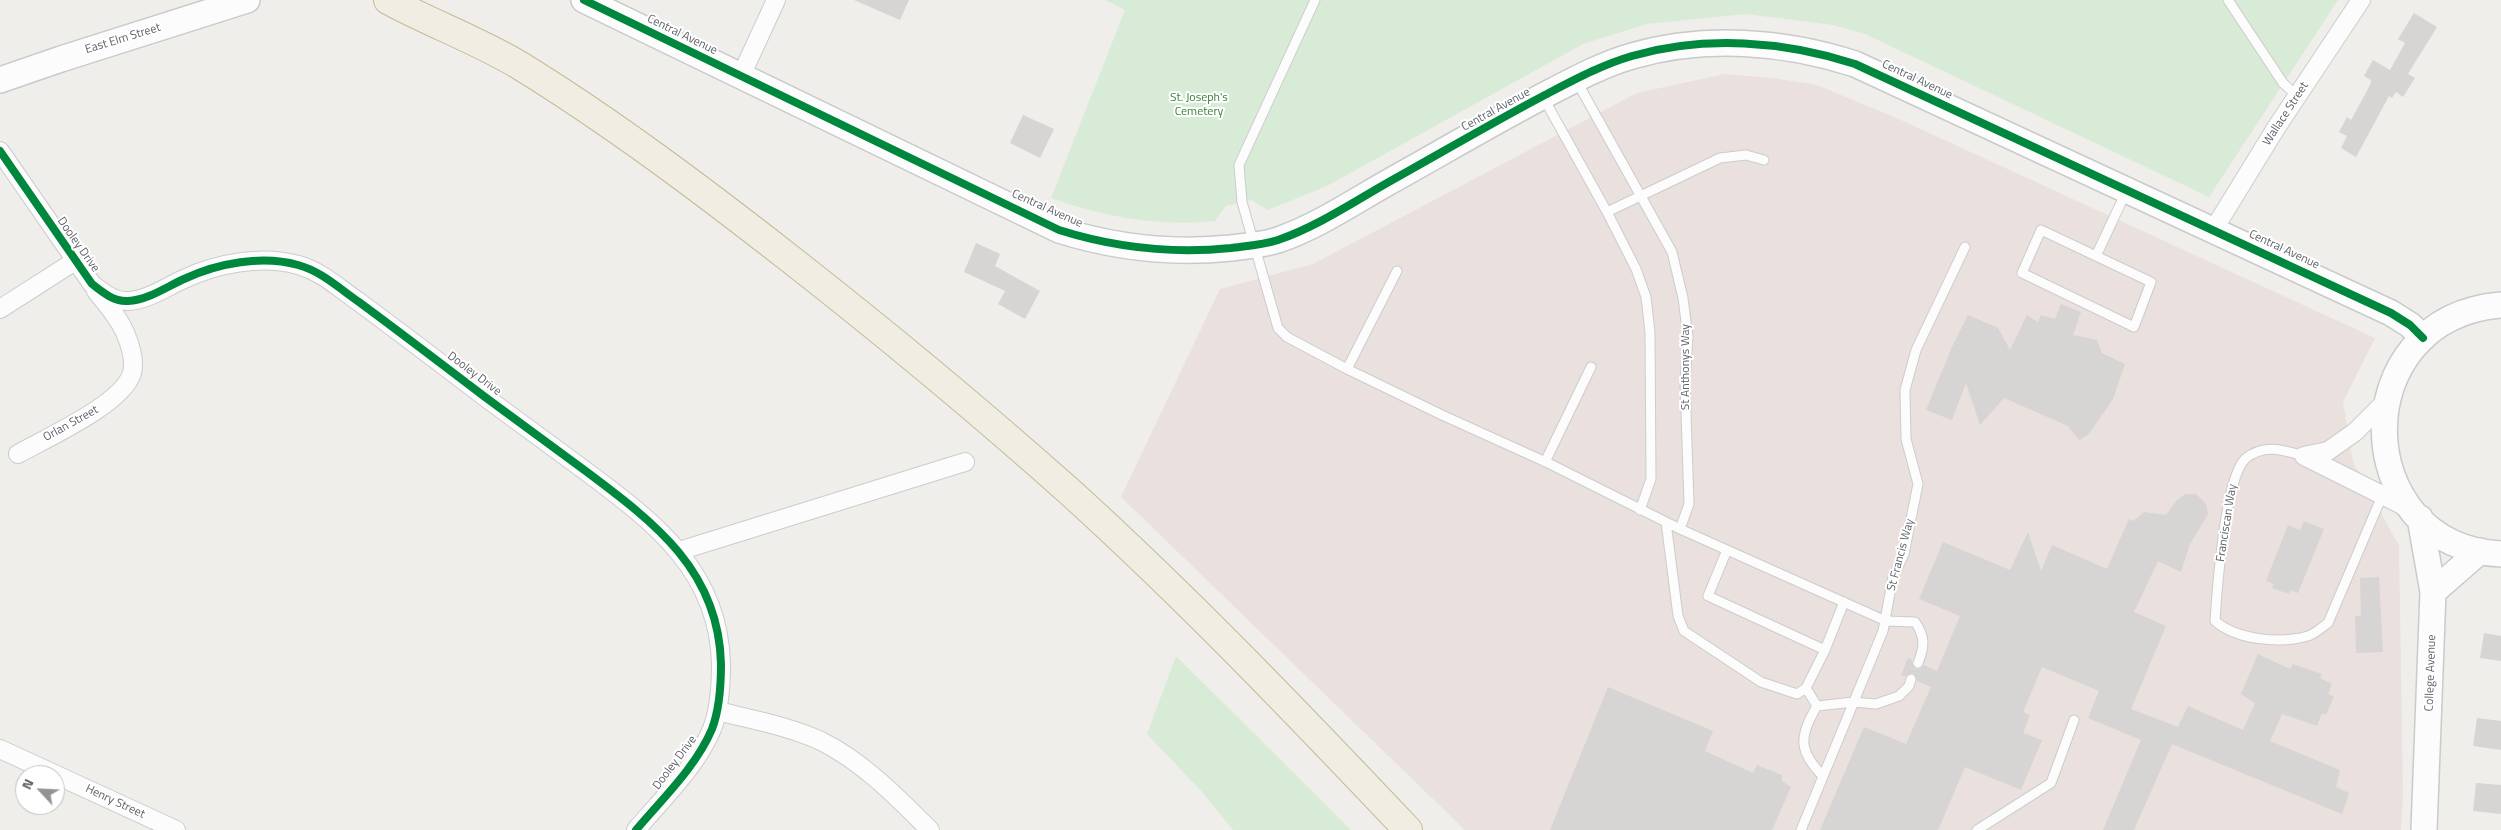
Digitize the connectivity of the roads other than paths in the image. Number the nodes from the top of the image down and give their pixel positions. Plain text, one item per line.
1 (247, 0) edge
2 (388, 0) edge
3 (584, 0) edge
4 (776, 0) edge
5 (1315, 0) edge
6 (2228, 0) edge
7 (2361, 0) edge
8 (741, 76) junction
9 (0, 80) edge
10 (1576, 80) junction
11 (2297, 96) junction
12 (1542, 97) junction
13 (0, 151) edge
14 (1764, 160) dead end
15 (2127, 189) junction
16 (1642, 195) junction
17 (1607, 212) junction
18 (2214, 229) junction
19 (1253, 245) junction
20 (1965, 247) dead end
21 (2096, 256) junction
22 (74, 262) junction
23 (1397, 271) dead end
24 (92, 284) junction
25 (2501, 304) edge
26 (0, 309) edge
27 (2423, 338) junction
28 (1590, 367) dead end
29 (1347, 369) junction
30 (2386, 401) junction
31 (18, 454) dead end
32 (2304, 456) junction
33 (965, 462) dead end
34 (1544, 462) junction
35 (2382, 496) junction
36 (1640, 510) junction
37 (2417, 515) junction
38 (1666, 522) junction
39 (1680, 528) junction
40 (1727, 550) junction
41 (679, 551) junction
42 (2490, 553) edge
43 (2433, 592) junction
44 (1844, 602) junction
45 (1886, 621) junction
46 (1826, 650) junction
47 (1918, 663) dead end
48 (1911, 679) dead end
49 (1806, 688) junction
50 (1854, 702) junction
51 (1817, 706) junction
52 (718, 711) junction
53 (2074, 720) dead end
54 (0, 749) edge
55 (1823, 776) junction
56 (176, 830) edge
57 (636, 830) edge
58 (930, 830) edge
59 (1408, 830) edge
60 (1801, 830) edge
61 (1977, 830) edge
62 (2424, 830) edge

1 - 9 street, East Elm Street
2 - 59 highway
3 - 8 street, Central Avenue
4 - 8 street
5 - 19 lane
6 - 11 lane
7 - 11 street, Wallace Street
8 - 19 street, Central Avenue
10 - 12 street, Central Avenue
10 - 15 street, Central Avenue
10 - 16 lane, St Anthonys Way
11 - 18 street, Wallace Street
12 - 17 lane
12 - 19 street, Central Avenue
13 - 22 street, Dooley Drive
14 - 16 lane
15 - 18 street, Central Avenue
15 - 21 lane
16 - 17 lane
16 - 39 lane, St Anthonys Way
17 - 36 lane
18 - 27 street, Central Avenue
19 - 29 lane
20 - 45 lane, St Francis Way
21 - 21 lane
22 - 24 street, Dooley Drive
22 - 26 street
23 - 29 lane
24 - 31 street, Orlan Street
24 - 41 street, Dooley Drive
25 - 27 street
27 - 30 street
28 - 34 lane
29 - 34 lane
30 - 32 street, Franciscan Way
30 - 37 street
32 - 35 street, Franciscan Way
32 - 35 lane, Franciscan Way
33 - 41 street
34 - 36 lane
35 - 37 street, Franciscan Way
36 - 38 lane
37 - 42 street
37 - 43 street, College Avenue
38 - 39 lane
38 - 49 lane
39 - 40 lane
40 - 44 lane
40 - 46 lane
41 - 52 street, Dooley Drive
42 - 43 street
43 - 62 street, College Avenue
44 - 45 lane
44 - 46 lane
45 - 47 lane
45 - 50 lane, St Francis Way
46 - 49 lane
48 - 50 lane
49 - 51 lane
50 - 51 lane
50 - 55 lane, St Francis Way
51 - 55 lane
52 - 57 street, Dooley Drive
52 - 58 street
53 - 61 lane
54 - 56 street, Henry Street
55 - 60 lane, St Francis Way

